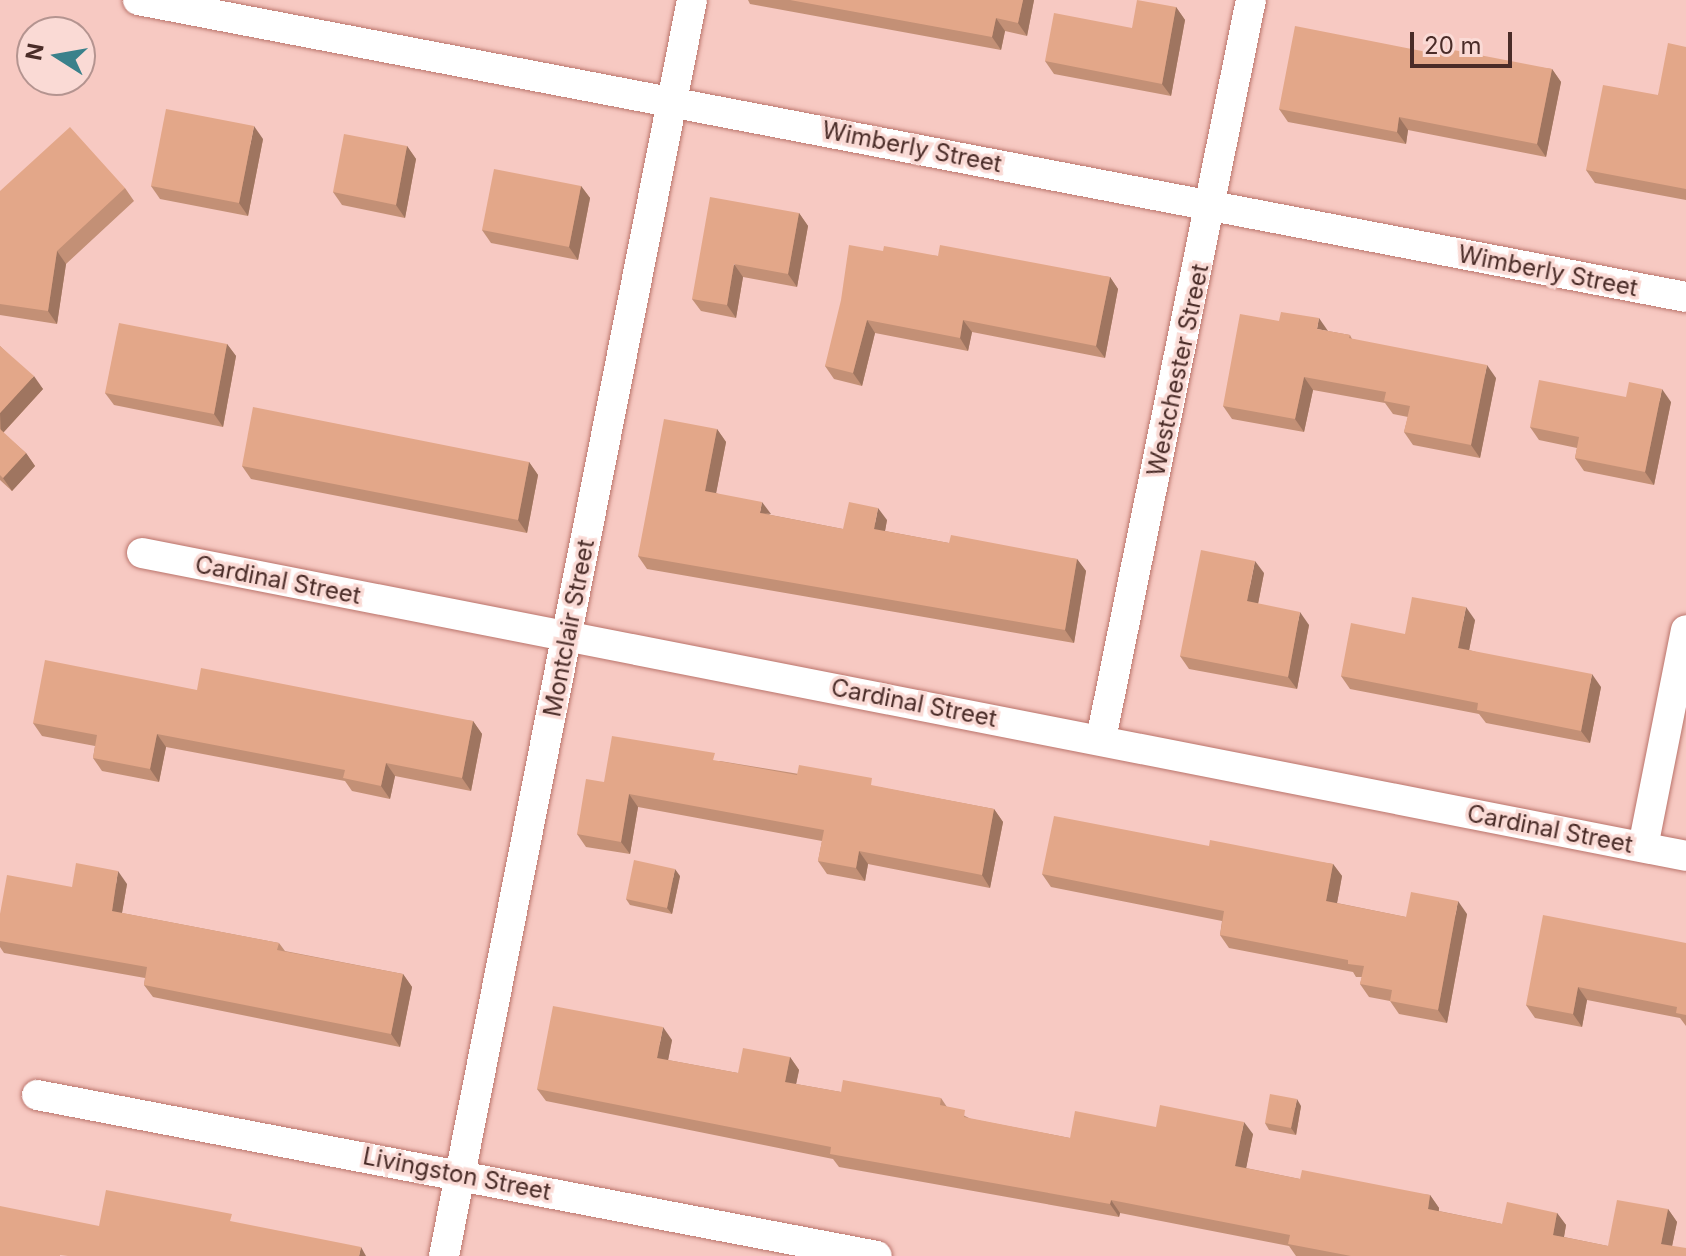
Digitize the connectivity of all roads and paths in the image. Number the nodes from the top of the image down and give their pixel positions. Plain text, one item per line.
1 (692, 0) edge
2 (1251, 0) edge
3 (144, 1) edge
4 (672, 100) junction
5 (1212, 205) junction
6 (1686, 297) edge
7 (142, 553) dead end
8 (1686, 630) edge
9 (568, 637) junction
10 (1101, 739) junction
11 (1643, 847) junction
12 (1686, 856) edge
13 (37, 1095) dead end
14 (460, 1175) junction
15 (444, 1256) edge
16 (877, 1256) edge

1 - 4 street, Montclair Street
2 - 5 street, Westchester Street
3 - 4 street, Wimberly Street
4 - 5 street, Wimberly Street
4 - 9 street, Montclair Street
5 - 6 street, Wimberly Street
5 - 10 street, Westchester Street
7 - 9 street, Cardinal Street
8 - 11 street
9 - 10 street, Cardinal Street
9 - 14 street, Montclair Street
10 - 11 street, Cardinal Street
11 - 12 street, Cardinal Street
13 - 14 street, Livingston Street
14 - 15 street, Montclair Street
14 - 16 street, Livingston Street

